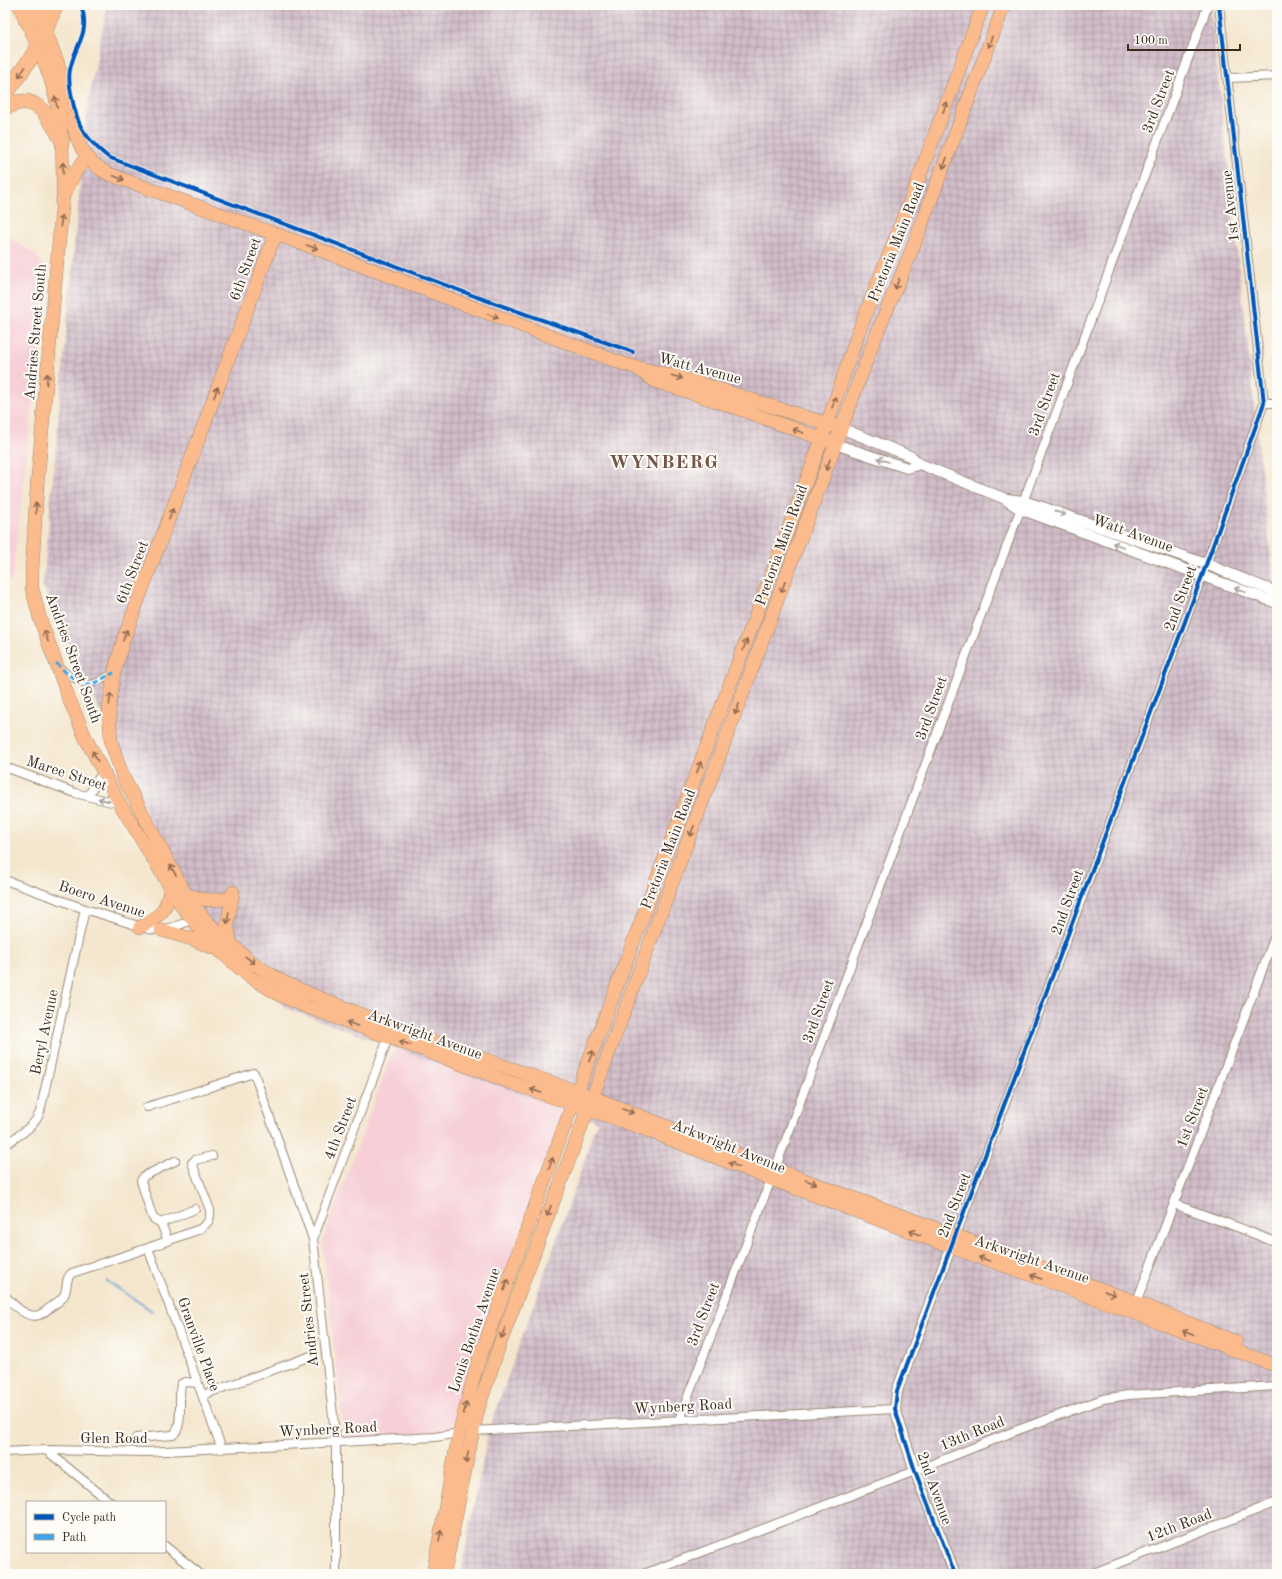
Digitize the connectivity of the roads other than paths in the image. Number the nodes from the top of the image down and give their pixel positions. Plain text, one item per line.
1 (56, 5) edge
2 (983, 5) edge
3 (1004, 5) edge
4 (1208, 5) edge
5 (1219, 5) edge
6 (31, 10) edge
7 (46, 31) junction
8 (38, 48) junction
9 (1277, 76) edge
10 (1228, 78) junction
11 (5, 95) edge
12 (5, 108) edge
13 (62, 140) junction
14 (87, 157) junction
15 (63, 196) junction
16 (275, 235) junction
17 (722, 397) junction
18 (1277, 403) edge
19 (1264, 404) junction
20 (827, 424) junction
21 (841, 428) junction
22 (822, 439) junction
23 (835, 444) junction
24 (920, 464) junction
25 (1022, 505) junction
26 (1206, 564) junction
27 (1202, 576) junction
28 (1277, 597) edge
29 (1277, 603) edge
30 (56, 663) junction
31 (114, 673) junction
32 (5, 767) edge
33 (103, 771) junction
34 (88, 796) junction
35 (120, 804) junction
36 (5, 880) edge
37 (170, 888) junction
38 (186, 894) junction
39 (85, 909) junction
40 (196, 917) junction
41 (140, 927) junction
42 (161, 930) junction
43 (1277, 931) edge
44 (225, 948) junction
45 (391, 1033) junction
46 (585, 1071) junction
47 (600, 1077) junction
48 (559, 1086) junction
49 (575, 1098) junction
50 (590, 1103) junction
51 (610, 1105) junction
52 (146, 1107) dead end
53 (5, 1145) edge
54 (212, 1156) dead end
55 (175, 1161) dead end
56 (773, 1174) junction
57 (1174, 1204) junction
58 (195, 1209) dead end
59 (161, 1223) junction
60 (956, 1235) junction
61 (313, 1239) junction
62 (168, 1241) junction
63 (1277, 1243) edge
64 (148, 1248) junction
65 (951, 1248) junction
66 (5, 1296) edge
67 (1134, 1307) junction
68 (311, 1356) dead end
69 (1277, 1357) edge
70 (1277, 1366) edge
71 (198, 1383) junction
72 (1277, 1386) edge
73 (202, 1395) junction
74 (895, 1409) junction
75 (679, 1420) junction
76 (473, 1431) junction
77 (459, 1433) junction
78 (435, 1437) junction
79 (136, 1438) dead end
80 (336, 1442) junction
81 (222, 1449) junction
82 (46, 1450) junction
83 (5, 1452) edge
84 (455, 1455) junction
85 (915, 1471) junction
86 (109, 1501) edge
87 (1277, 1502) edge
88 (166, 1547) edge
89 (200, 1574) edge
90 (336, 1574) edge
91 (433, 1574) edge
92 (444, 1574) edge
93 (644, 1574) edge
94 (955, 1574) edge
95 (1091, 1574) edge

1 - 7 highway
20 -> 2 main road, Pretoria Main Road
3 -> 21 main road, Pretoria Main Road
4 - 25 street, 3rd Street
5 - 10 street, 1st Avenue
6 - 7 main road
6 - 8 main road, Andries Street South
7 - 8 highway
7 - 14 main road
8 -> 11 highway
13 -> 8 main road, Andries Street South
9 - 10 street
10 - 19 street, 1st Avenue
12 - 13 highway
15 -> 13 main road, Andries Street South
14 - 15 main road
14 -> 16 main road, Watt Avenue
30 -> 15 main road, Andries Street South
16 -> 17 main road, Watt Avenue
31 -> 16 main road, 6th Street
17 - 20 main road, Watt Avenue
22 -> 17 main road, Watt Avenue
18 - 19 street
19 - 26 street, 2nd Street
20 - 21 main road, Watt Avenue
20 - 22 main road, Pretoria Main Road
21 - 23 main road, Pretoria Main Road
21 - 24 street, Watt Avenue
22 - 23 main road, Watt Avenue
46 -> 22 main road, Pretoria Main Road
24 -> 23 street, Watt Avenue
23 -> 47 main road, Pretoria Main Road
24 - 25 street, Watt Avenue
25 -> 26 street, Watt Avenue
27 -> 25 street, Watt Avenue
25 - 56 street, 3rd Street
26 - 27 street, 2nd Street
26 - 28 street, Watt Avenue
29 -> 27 street, Watt Avenue
27 - 60 street, 2nd Street
30 - 31 street
33 -> 30 main road, Andries Street South
38 -> 31 main road, 6th Street
32 - 34 street, Maree Street
33 - 34 street
33 - 35 main road, Andries Street South
35 -> 34 street, Maree Street
35 - 37 main road, Andries Street South
36 - 39 street, Boero Avenue
37 - 40 main road, Andries Street South
37 - 41 main road
38 - 40 main road, 6th Street
38 -> 44 main road
39 - 41 street, Boero Avenue
39 - 53 street, Beryl Avenue
40 - 42 street, Boero Avenue
40 - 44 main road, Arkwright Avenue
41 - 42 street, Boero Avenue
42 - 44 main road
43 - 57 street, 1st Street
44 - 45 main road, Arkwright Avenue
45 - 48 main road, Arkwright Avenue
49 -> 45 main road, Arkwright Avenue
45 - 61 street, 4th Street
46 - 48 main road
46 - 49 main road, Pretoria Main Road
47 - 50 main road, Pretoria Main Road
47 - 51 main road
48 - 49 main road, Arkwright Avenue
49 - 50 main road, Arkwright Avenue
77 -> 49 main road, Louis Botha Avenue
50 - 51 main road, Arkwright Avenue
56 -> 50 main road, Arkwright Avenue
50 -> 76 main road, Louis Botha Avenue
51 -> 56 main road, Arkwright Avenue
52 - 61 street, Andries Street
54 - 62 street
55 - 59 street
56 -> 60 main road, Arkwright Avenue
65 -> 56 main road, Arkwright Avenue
56 - 75 street, 3rd Street
57 - 63 street
57 - 67 street, 1st Street
58 - 59 street
59 - 62 street
60 - 65 street, 2nd Street
60 -> 67 main road, Arkwright Avenue
61 - 80 street, Andries Street
62 - 64 street
64 - 66 street
64 - 71 street, Granville Place
67 -> 65 main road, Arkwright Avenue
65 - 74 street, 2nd Street
67 - 69 main road, Arkwright Avenue
70 -> 67 main road, Arkwright Avenue
68 - 73 street
71 - 73 street, Granville Place
71 - 79 street
72 - 85 street, 13th Road
73 - 81 street, Granville Place
74 - 75 street, Wynberg Road
74 - 85 street, 2nd Avenue
75 - 76 street, Wynberg Road
76 -> 92 main road, Louis Botha Avenue
77 - 78 street, Wynberg Road
77 - 84 main road, Louis Botha Avenue
78 - 80 street, Wynberg Road
78 - 84 street, Wynberg Road
80 - 81 street, Wynberg Road
80 - 90 street, Andries Street
81 - 82 street, Glen Road
82 - 83 street, Glen Road
82 - 86 street
91 -> 84 main road, Louis Botha Avenue
85 - 93 street, 13th Road
85 - 94 street, 2nd Avenue
87 - 95 street, 12th Road
88 - 89 street

